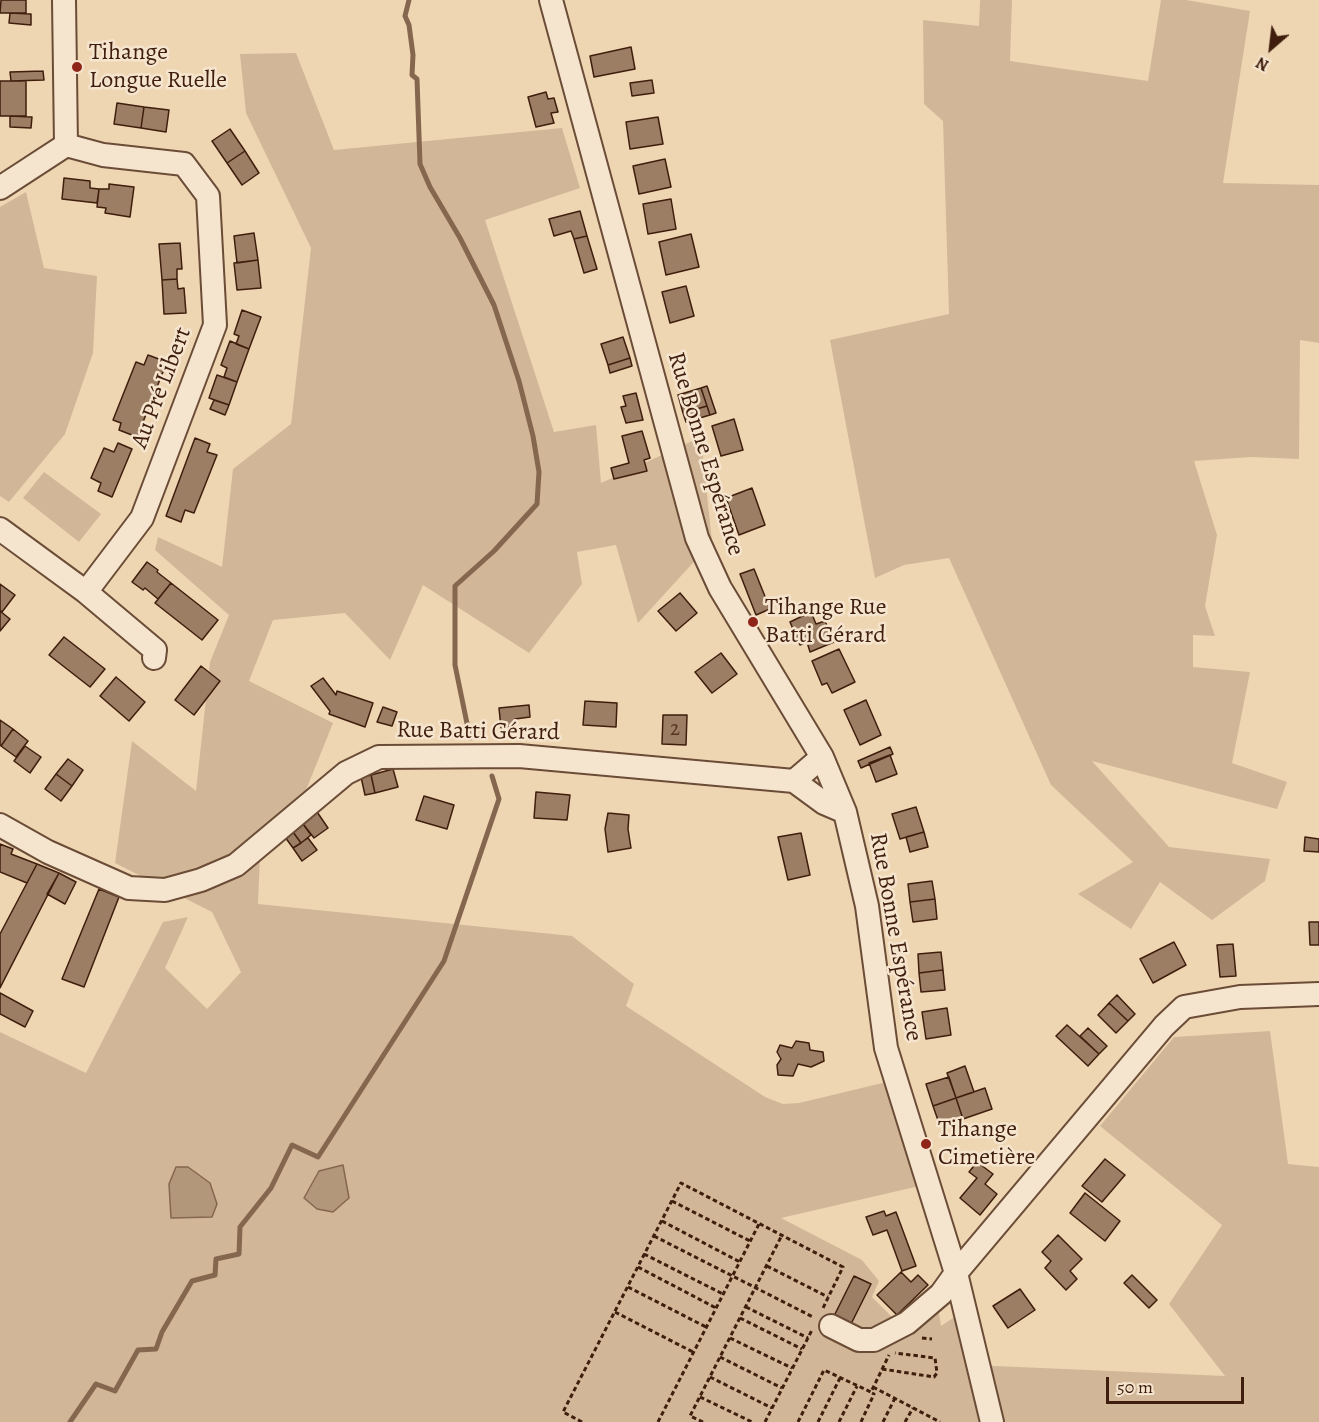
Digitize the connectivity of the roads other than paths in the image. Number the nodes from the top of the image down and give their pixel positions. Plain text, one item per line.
1 (64, 0) edge
2 (551, 0) edge
3 (66, 145) junction
4 (0, 188) edge
5 (0, 529) edge
6 (86, 592) junction
7 (154, 658) dead end
8 (822, 757) junction
9 (794, 781) junction
10 (845, 812) junction
11 (0, 825) edge
12 (1319, 994) edge
13 (956, 1272) junction
14 (824, 1323) road end
15 (992, 1422) edge

1 - 3 street
2 - 8 street, Rue Bonne Espérance
3 - 4 street
3 - 6 street, Au Pré Libert
5 - 6 street
6 - 7 street
8 - 9 street
8 - 10 street, Rue Bonne Espérance
9 - 10 street
9 - 11 street, Rue Batti Gérard
10 - 13 street, Rue Bonne Espérance
12 - 13 street
13 - 14 street
13 - 15 street, Rue Bonne Espérance

